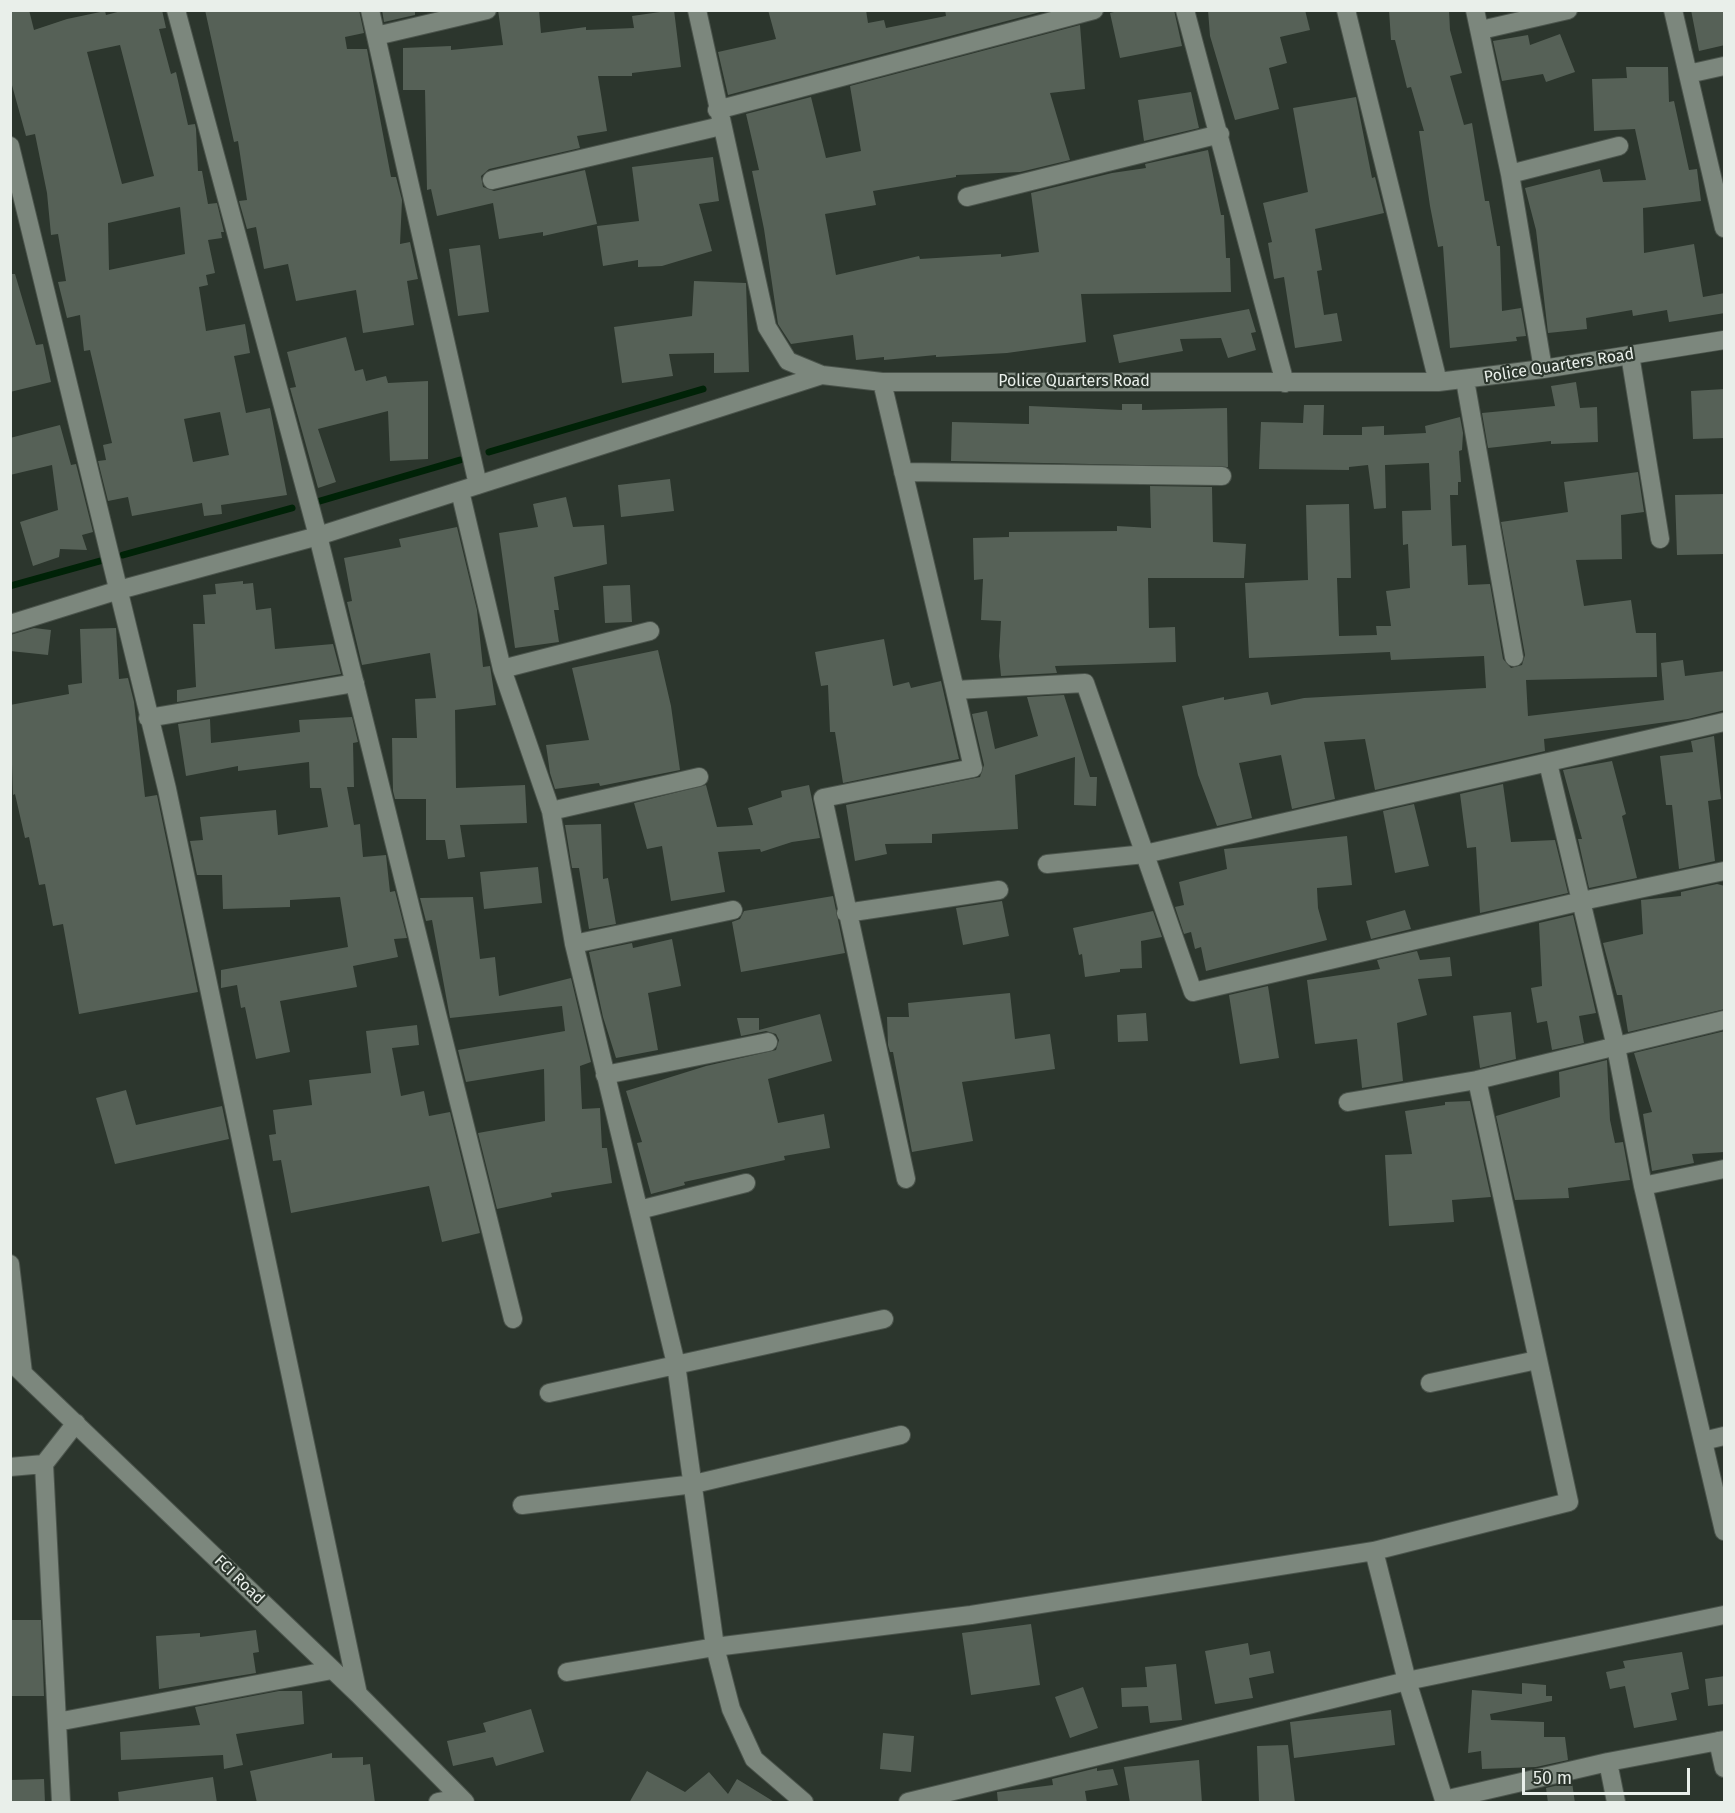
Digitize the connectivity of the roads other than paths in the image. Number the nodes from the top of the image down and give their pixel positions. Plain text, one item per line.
1 (176, 10) edge
2 (370, 10) edge
3 (487, 10) edge
4 (697, 10) edge
5 (1094, 10) edge
6 (1185, 10) edge
7 (1346, 10) edge
8 (1475, 10) edge
9 (1568, 10) edge
10 (1673, 10) edge
11 (1481, 30) junction
12 (376, 36) junction
13 (1725, 66) edge
14 (1688, 75) junction
15 (719, 118) junction
16 (1220, 134) junction
17 (10, 146) edge
18 (1619, 146) dead end
19 (1510, 174) junction
20 (1718, 175) edge
21 (492, 180) dead end
22 (967, 197) dead end
23 (1725, 228) edge
24 (1725, 340) edge
25 (1630, 355) junction
26 (1543, 369) junction
27 (822, 375) junction
28 (1465, 380) junction
29 (882, 382) junction
30 (1438, 382) junction
31 (1285, 383) junction
32 (903, 472) junction
33 (1222, 476) dead end
34 (478, 484) junction
35 (460, 490) junction
36 (318, 536) junction
37 (1660, 539) dead end
38 (118, 590) junction
39 (10, 624) edge
40 (650, 631) dead end
41 (1514, 657) dead end
42 (502, 669) junction
43 (355, 683) junction
44 (955, 690) junction
45 (148, 718) junction
46 (1725, 722) edge
47 (1548, 763) junction
48 (699, 777) dead end
49 (551, 811) junction
50 (1145, 854) junction
51 (1047, 864) dead end
52 (1725, 871) edge
53 (999, 890) dead end
54 (1582, 901) junction
55 (733, 910) dead end
56 (846, 913) junction
57 (574, 944) junction
58 (1725, 1020) edge
59 (768, 1042) dead end
60 (1616, 1047) junction
61 (605, 1074) junction
62 (1477, 1080) junction
63 (1348, 1102) dead end
64 (1725, 1169) edge
65 (906, 1179) dead end
66 (746, 1184) dead end
67 (1643, 1186) junction
68 (639, 1210) junction
69 (10, 1264) edge
70 (513, 1318) dead end
71 (884, 1318) dead end
72 (1536, 1360) junction
73 (676, 1364) junction
74 (17, 1367) edge
75 (1430, 1383) dead end
76 (549, 1393) dead end
77 (76, 1423) junction
78 (901, 1435) dead end
79 (1725, 1436) edge
80 (1703, 1441) junction
81 (44, 1464) junction
82 (10, 1467) edge
83 (693, 1484) junction
84 (522, 1505) dead end
85 (1725, 1532) edge
86 (1374, 1551) junction
87 (1725, 1615) edge
88 (715, 1647) junction
89 (332, 1670) junction
90 (567, 1672) dead end
91 (1407, 1681) junction
92 (358, 1694) junction
93 (57, 1722) junction
94 (1721, 1740) edge
95 (1608, 1762) junction
96 (1725, 1768) edge
97 (463, 1800) edge
98 (1444, 1801) edge
99 (61, 1803) edge
100 (438, 1803) edge
101 (804, 1803) edge
102 (908, 1803) edge
103 (1616, 1803) edge

1 - 36 street
2 - 12 street
3 - 12 street
4 - 15 street, Police Quarters Road
5 - 15 street
6 - 16 street
7 - 30 street
8 - 11 street
9 - 11 street
10 - 14 street
11 - 19 street
12 - 34 street
13 - 14 street
14 - 20 street
15 - 21 street
15 - 27 street, Police Quarters Road
16 - 22 street
16 - 31 street
17 - 38 street
18 - 19 street
19 - 26 street
20 - 23 street
24 - 25 street, Police Quarters Road
25 - 26 street, Police Quarters Road
25 - 37 street
26 - 28 street, Police Quarters Road
27 - 29 street, Police Quarters Road
27 - 34 street
28 - 30 street, Police Quarters Road
28 - 41 street
29 - 31 street, Police Quarters Road
29 - 32 street
30 - 31 street, Police Quarters Road
32 - 33 street
32 - 44 street
34 - 35 street
35 - 36 street
35 - 42 street
36 - 38 street
36 - 43 street
38 - 39 street
38 - 45 street
40 - 42 street
42 - 49 street
43 - 45 street
43 - 70 street
44 - 50 street
44 - 56 street
45 - 92 street
46 - 47 street
47 - 50 street
47 - 54 street
48 - 49 street
49 - 57 street
50 - 51 street
50 - 54 street
52 - 54 street
53 - 56 street
54 - 60 street
55 - 57 street
56 - 65 street
57 - 61 street
58 - 60 street
59 - 61 street
60 - 62 street
60 - 67 street
61 - 68 street
62 - 63 street
62 - 72 street
64 - 67 street
66 - 68 street
67 - 80 street
68 - 73 street
69 - 74 street
71 - 73 street
72 - 75 street
72 - 86 street
73 - 76 street
73 - 83 street
74 - 77 street, FCI Road
77 - 81 street
77 - 89 street, FCI Road
78 - 83 street
79 - 80 street
80 - 85 street
81 - 82 street
81 - 93 street
83 - 84 street
83 - 88 street
86 - 88 street
86 - 91 street
87 - 91 street
88 - 90 street
88 - 101 street
89 - 92 street, FCI Road
89 - 93 street
91 - 98 street
91 - 102 street
92 - 97 street, FCI Road
93 - 99 street
94 - 95 street
94 - 96 street
95 - 98 street
95 - 103 street
97 - 100 street

